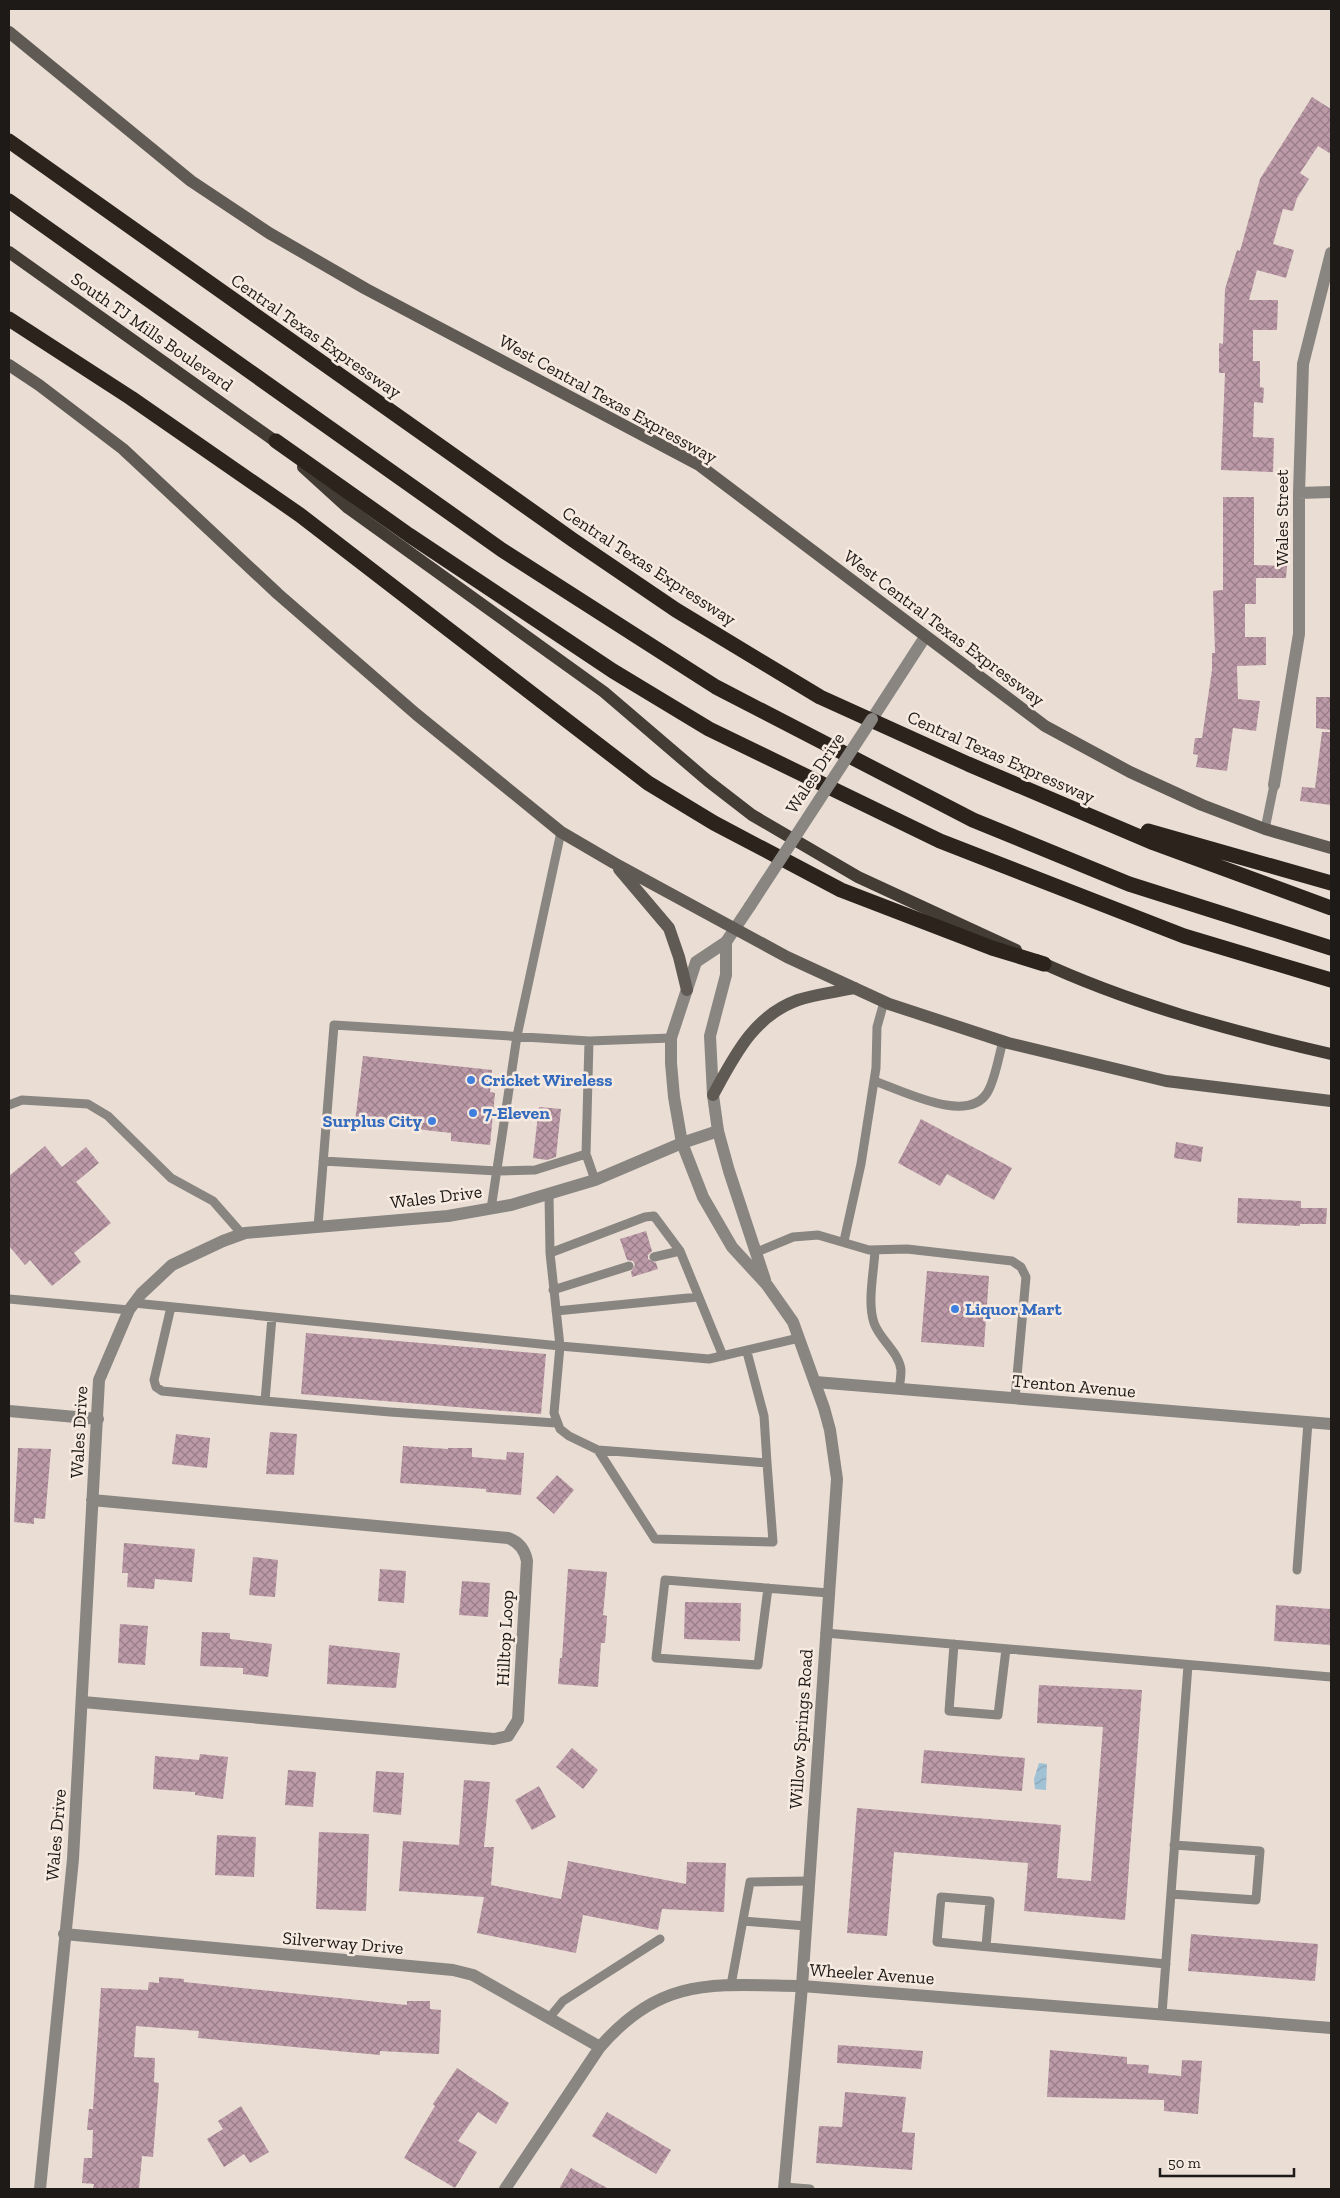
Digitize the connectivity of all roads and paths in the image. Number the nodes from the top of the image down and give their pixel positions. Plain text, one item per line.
1 (9, 32) edge
2 (9, 141) edge
3 (9, 201) edge
4 (9, 252) edge
5 (1331, 253) edge
6 (9, 319) edge
7 (9, 365) edge
8 (276, 441) junction
9 (1331, 492) edge
10 (1299, 493) junction
11 (925, 637) junction
12 (1274, 785) joint
13 (1081, 812) junction
14 (1265, 829) junction
15 (561, 832) junction
16 (1331, 848) edge
17 (614, 863) junction
18 (1331, 884) edge
19 (1331, 908) edge
20 (734, 928) junction
21 (726, 942) junction
22 (1331, 948) edge
23 (1044, 964) junction
24 (1331, 980) edge
25 (855, 988) junction
26 (687, 990) junction
27 (884, 1002) junction
28 (517, 1036) junction
29 (671, 1038) junction
30 (589, 1041) junction
31 (1003, 1041) junction
32 (1331, 1054) edge
33 (874, 1081) junction
34 (713, 1095) junction
35 (1331, 1101) edge
36 (9, 1105) edge
37 (718, 1131) junction
38 (682, 1143) junction
39 (586, 1154) junction
40 (323, 1161) junction
41 (497, 1171) junction
42 (594, 1180) junction
43 (549, 1195) junction
44 (491, 1209) junction
45 (318, 1226) junction
46 (242, 1234) junction
47 (844, 1241) junction
48 (875, 1250) junction
49 (680, 1251) junction
50 (757, 1252) junction
51 (550, 1253) junction
52 (654, 1257) dead end
53 (629, 1266) dead end
54 (767, 1285) junction
55 (553, 1290) junction
56 (698, 1297) junction
57 (9, 1299) edge
58 (131, 1307) junction
59 (171, 1307) junction
60 (556, 1311) junction
61 (272, 1317) junction
62 (799, 1338) junction
63 (560, 1346) junction
64 (747, 1352) junction
65 (723, 1356) junction
66 (815, 1382) junction
67 (899, 1389) junction
68 (1015, 1398) junction
69 (265, 1401) junction
70 (9, 1412) edge
71 (98, 1419) junction
72 (1308, 1422) junction
73 (556, 1423) junction
74 (1331, 1424) edge
75 (598, 1450) junction
76 (767, 1463) junction
77 (92, 1500) junction
78 (1297, 1570) dead end
79 (768, 1588) junction
80 (829, 1593) junction
81 (825, 1633) junction
82 (954, 1644) junction
83 (1006, 1649) junction
84 (1188, 1665) junction
85 (1331, 1677) edge
86 (83, 1702) junction
87 (1174, 1845) junction
88 (808, 1881) junction
89 (1171, 1894) junction
90 (743, 1921) junction
91 (806, 1926) junction
92 (64, 1934) junction
93 (660, 1939) dead end
94 (986, 1946) junction
95 (1166, 1964) junction
96 (731, 1985) junction
97 (802, 1986) junction
98 (1162, 2014) junction
99 (549, 2018) junction
100 (1331, 2028) edge
101 (600, 2047) junction
102 (784, 2188) edge
103 (40, 2189) edge
104 (505, 2189) edge
105 (810, 2189) edge

1 - 11 main road, West Central Texas Expressway
2 - 13 highway, Central Texas Expressway
3 - 22 highway
4 - 8 main road, South TJ Mills Boulevard
5 - 10 street, Wales Street
6 - 23 highway
7 - 15 main road
8 - 23 main road, South TJ Mills Boulevard
8 - 24 highway
9 - 10 street
10 - 12 street, Wales Street
11 - 14 main road, West Central Texas Expressway
11 - 20 street, Wales Drive, bridge
12 - 14 lane
13 - 18 highway
13 - 19 highway, Central Texas Expressway
14 - 16 main road, West Central Texas Expressway
15 - 17 main road
15 - 28 lane
17 - 20 main road
17 - 26 main road
20 - 21 street, Willow Springs Road
20 - 25 main road
21 - 26 street, Willow Springs Road
21 - 34 street, Willow Springs Road
23 - 32 main road, South TJ Mills Boulevard
25 - 27 main road
25 - 34 main road
26 - 29 street, Willow Springs Road
27 - 31 main road
27 - 33 lane
28 - 30 lane
28 - 40 lane
28 - 41 lane
29 - 30 lane
29 - 38 street, Willow Springs Road
30 - 39 lane
31 - 33 lane
31 - 35 main road
33 - 47 lane
34 - 37 street, Willow Springs Road
36 - 46 lane
37 - 38 street, Wales Drive
37 - 50 street, Willow Springs Road
38 - 42 street, Wales Drive
38 - 54 street, Willow Springs Road
39 - 41 lane
39 - 42 lane
40 - 41 lane
40 - 45 lane
41 - 44 lane
42 - 43 street, Wales Drive
43 - 44 street, Wales Drive
43 - 51 lane
44 - 45 street, Wales Drive
45 - 46 street, Wales Drive
46 - 58 street, Wales Drive
47 - 48 lane
47 - 50 lane
48 - 67 lane
48 - 68 lane
49 - 51 lane
49 - 52 lane
49 - 56 lane
50 - 54 street, Willow Springs Road
51 - 55 lane
53 - 55 lane
54 - 62 street, Willow Springs Road
55 - 60 lane
56 - 60 lane
56 - 65 lane
57 - 58 lane
58 - 59 lane
58 - 71 street, Wales Drive
59 - 61 lane
59 - 69 lane
60 - 63 lane
61 - 63 lane
61 - 69 lane
62 - 64 lane
62 - 66 street, Willow Springs Road
63 - 65 lane
63 - 73 lane
64 - 65 lane
64 - 76 lane
66 - 67 street, Trenton Avenue
66 - 80 street, Willow Springs Road
67 - 68 street, Trenton Avenue
68 - 72 street, Trenton Avenue
69 - 73 lane
70 - 71 street
71 - 77 street, Wales Drive
72 - 74 street, Trenton Avenue
72 - 78 lane
73 - 75 lane
75 - 76 lane
75 - 76 lane
77 - 86 street, Wales Drive
77 - 86 street, Hilltop Loop
79 - 79 lane
79 - 80 lane
80 - 81 street, Willow Springs Road
81 - 82 lane
81 - 88 street, Willow Springs Road
82 - 83 lane
82 - 83 lane
83 - 84 lane
84 - 85 lane
84 - 87 lane
86 - 92 street, Wales Drive
87 - 89 lane
87 - 89 lane
88 - 90 lane
88 - 91 street, Willow Springs Road
89 - 95 lane
90 - 91 lane
90 - 96 lane
91 - 97 street, Willow Springs Road
92 - 99 street, Silverway Drive
92 - 103 street, Wales Drive
93 - 99 lane
94 - 94 lane
94 - 95 lane
95 - 98 lane
96 - 97 street, Wheeler Avenue
96 - 101 street, Wheeler Avenue
97 - 98 street, Wheeler Avenue
97 - 102 street, Willow Springs Road
98 - 100 street, Wheeler Avenue
99 - 101 street, Silverway Drive
101 - 104 street, Wheeler Avenue
102 - 105 lane

